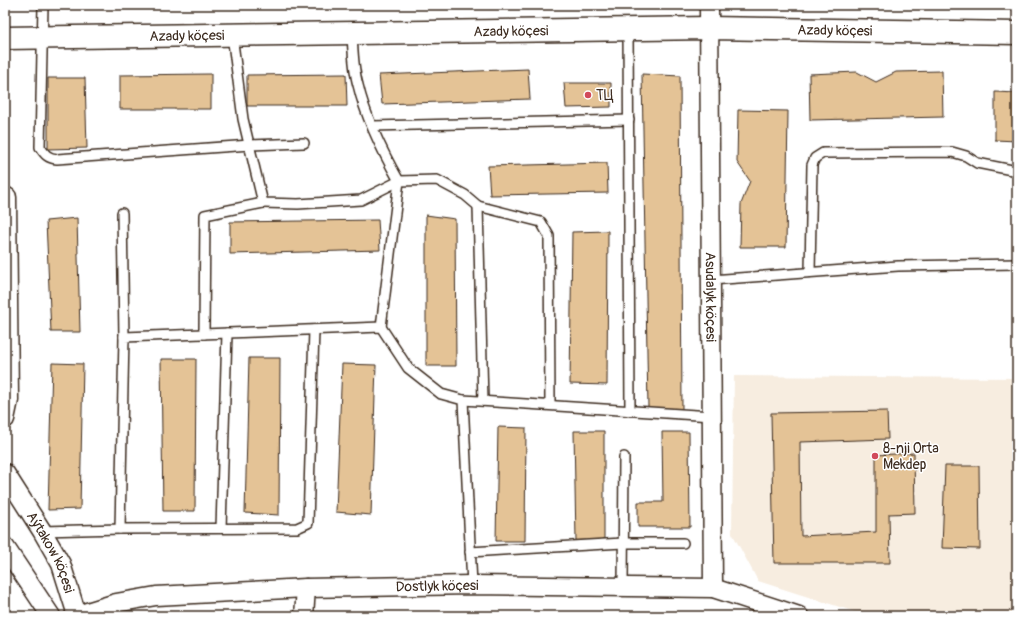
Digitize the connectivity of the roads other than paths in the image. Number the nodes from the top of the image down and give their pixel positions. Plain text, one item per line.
1 (43, 5) edge
2 (709, 5) edge
3 (709, 28) junction
4 (628, 29) junction
5 (352, 33) junction
6 (1017, 33) edge
7 (232, 35) junction
8 (5, 38) edge
9 (42, 38) junction
10 (629, 120) junction
11 (372, 126) junction
12 (304, 143) dead end
13 (250, 144) junction
14 (1017, 171) edge
15 (399, 181) junction
16 (7, 197) dead end
17 (263, 203) junction
18 (478, 206) junction
19 (122, 213) dead end
20 (1017, 264) edge
21 (810, 272) junction
22 (711, 280) junction
23 (381, 327) junction
24 (314, 330) junction
25 (227, 333) junction
26 (204, 334) junction
27 (124, 338) junction
28 (463, 400) junction
29 (483, 401) junction
30 (550, 405) junction
31 (630, 410) junction
32 (712, 416) junction
33 (5, 419) edge
34 (624, 457) dead end
35 (5, 473) edge
36 (221, 528) junction
37 (120, 529) junction
38 (42, 531) junction
39 (623, 543) junction
40 (683, 543) dead end
41 (5, 547) edge
42 (470, 552) junction
43 (472, 585) junction
44 (623, 587) junction
45 (306, 588) junction
46 (713, 588) junction
47 (765, 610) edge
48 (75, 615) edge
49 (51, 616) edge
50 (304, 616) edge
51 (799, 616) edge

1 - 9 lane
2 - 3 street, Asudalyk köçesi
3 - 4 main road, Azady köçesi
3 - 6 main road, Azady köçesi
3 - 22 street, Asudalyk köçesi
4 - 5 main road, Azady köçesi
4 - 10 lane
5 - 7 main road, Azady köçesi
5 - 11 lane
7 - 9 main road, Azady köçesi
7 - 13 lane
8 - 9 main road, Azady köçesi
9 - 13 lane
10 - 11 lane
10 - 31 lane
11 - 15 lane
12 - 13 lane
13 - 17 lane
14 - 21 lane
15 - 17 lane
15 - 18 lane
15 - 23 lane
16 - 33 street
17 - 26 lane
18 - 29 lane
18 - 30 lane
19 - 27 lane
20 - 21 lane
21 - 22 lane
22 - 32 street, Asudalyk köçesi
23 - 24 lane
23 - 28 lane
24 - 25 lane
24 - 36 lane
25 - 26 lane
25 - 36 lane
26 - 27 lane
27 - 37 lane
28 - 29 lane
28 - 42 lane
29 - 30 lane
30 - 31 lane
31 - 32 lane
32 - 46 street, Asudalyk köçesi
34 - 39 lane
35 - 38 street, Aýtakow köçesi
36 - 37 lane
37 - 38 lane
38 - 48 street, Aýtakow köçesi
39 - 40 lane
39 - 42 lane
39 - 44 lane
41 - 49 street
42 - 43 lane
43 - 44 street, Dostlyk köçesi
43 - 45 street, Dostlyk köçesi
44 - 46 street, Dostlyk köçesi
45 - 48 street, Dostlyk köçesi
45 - 50 street
46 - 47 street, Dostlyk köçesi
47 - 51 street, Dostlyk köçesi

